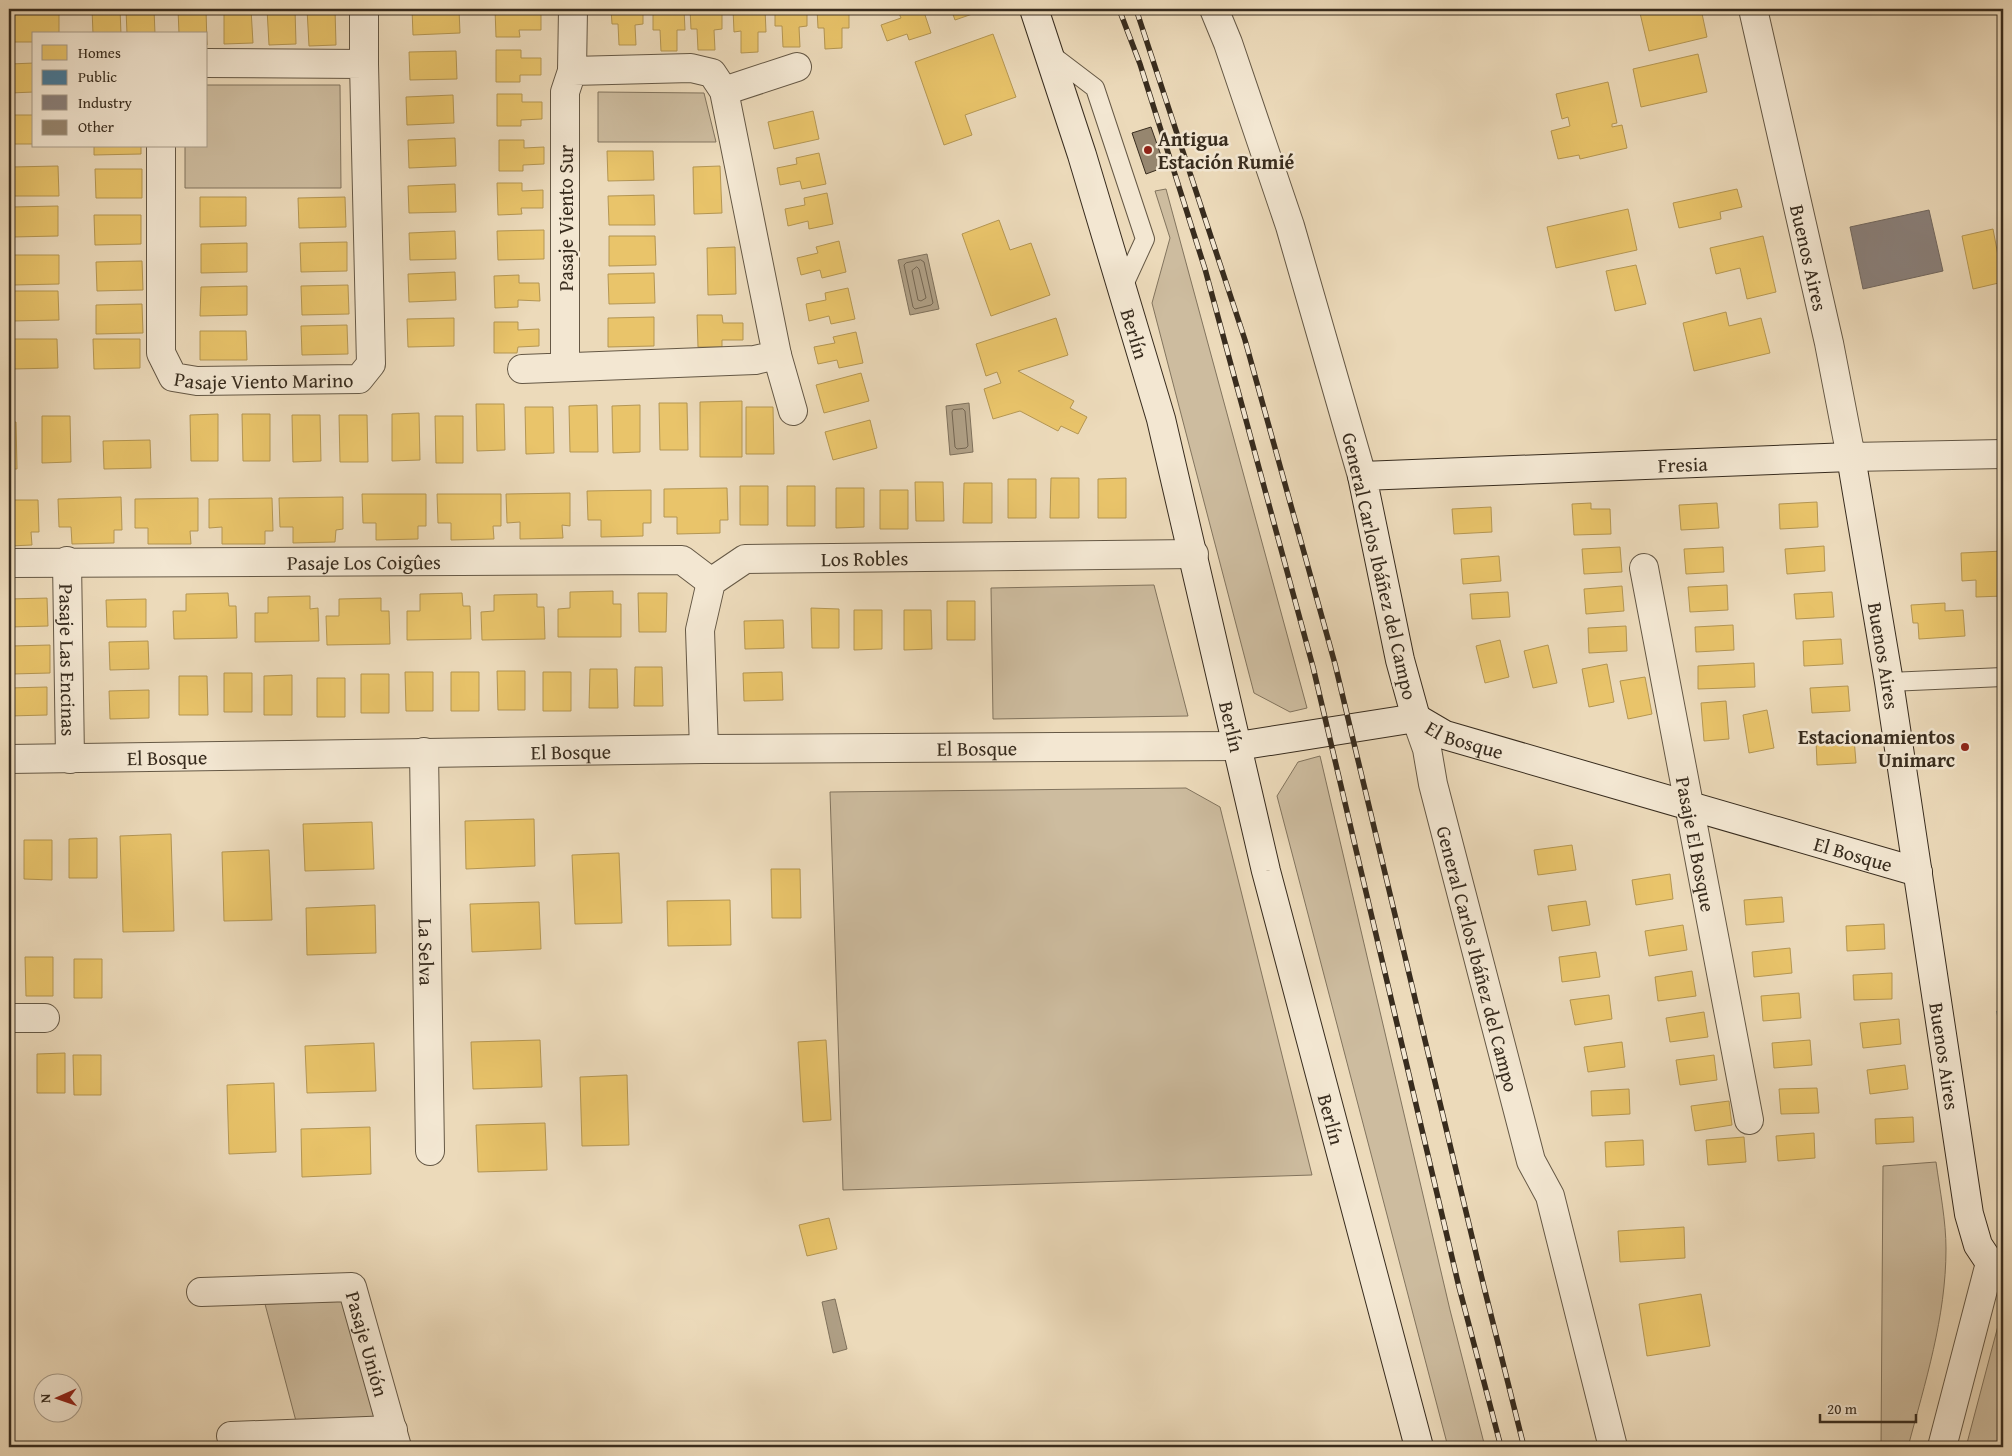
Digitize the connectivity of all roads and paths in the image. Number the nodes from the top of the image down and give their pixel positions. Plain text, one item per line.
1 (364, 9) edge
2 (573, 9) edge
3 (1034, 9) edge
4 (1214, 9) edge
5 (1753, 9) edge
6 (1047, 51) junction
7 (208, 64) edge
8 (364, 64) junction
9 (797, 66) dead end
10 (572, 71) junction
11 (724, 90) junction
12 (162, 148) edge
13 (1122, 289) junction
14 (777, 356) junction
15 (565, 367) junction
16 (522, 369) dead end
17 (793, 411) dead end
18 (2003, 454) edge
19 (1851, 457) junction
20 (1362, 476) junction
21 (1194, 554) junction
22 (67, 561) junction
23 (9, 563) edge
24 (1644, 568) dead end
25 (712, 582) junction
26 (2003, 677) edge
27 (1889, 682) junction
28 (1416, 718) junction
29 (1238, 746) junction
30 (704, 749) junction
31 (424, 752) junction
32 (9, 759) edge
33 (70, 759) junction
34 (1689, 806) junction
35 (1918, 872) junction
36 (9, 1018) edge
37 (45, 1018) dead end
38 (1749, 1120) dead end
39 (430, 1151) dead end
40 (1997, 1266) edge
41 (201, 1292) dead end
42 (231, 1436) dead end
43 (395, 1438) edge
44 (1419, 1447) edge
45 (1613, 1447) edge
46 (1942, 1447) edge

1 - 8 street, Pasaje Viento Marino
2 - 10 street, Pasaje Viento Sur
3 - 6 street, Berlín
4 - 20 street, General Carlos Ibáñez del Campo
5 - 19 street, Buenos Aires
6 - 13 street, Berlín
6 - 13 lane
7 - 8 street
8 - 12 street, Pasaje Viento Marino
9 - 11 street
10 - 11 street
10 - 15 street, Pasaje Viento Sur
11 - 14 street
13 - 21 street, Berlín
14 - 15 street
14 - 17 street
15 - 16 street
18 - 19 street, Fresia
19 - 20 street, Fresia
19 - 27 street, Buenos Aires
20 - 28 street, General Carlos Ibáñez del Campo
21 - 25 street, Los Robles
21 - 29 street, Berlín
22 - 23 street, Pasaje Los Coigûes
22 - 25 street, Pasaje Los Coigûes
22 - 33 street, Pasaje Las Encinas
24 - 34 street, Pasaje El Bosque
25 - 30 street
26 - 27 lane
27 - 35 street, Buenos Aires
28 - 29 street, El Bosque
28 - 34 street, El Bosque
28 - 45 street, General Carlos Ibáñez del Campo
29 - 30 street, El Bosque
29 - 44 street, Berlín
30 - 31 street, El Bosque
31 - 33 street, El Bosque
31 - 39 street, La Selva
32 - 33 street, El Bosque
34 - 35 street, El Bosque
34 - 38 street, Pasaje El Bosque
35 - 40 street, Buenos Aires
36 - 37 street
40 - 46 street, Buenos Aires
41 - 43 street, Pasaje Unión
42 - 43 street, Pasaje Unión

